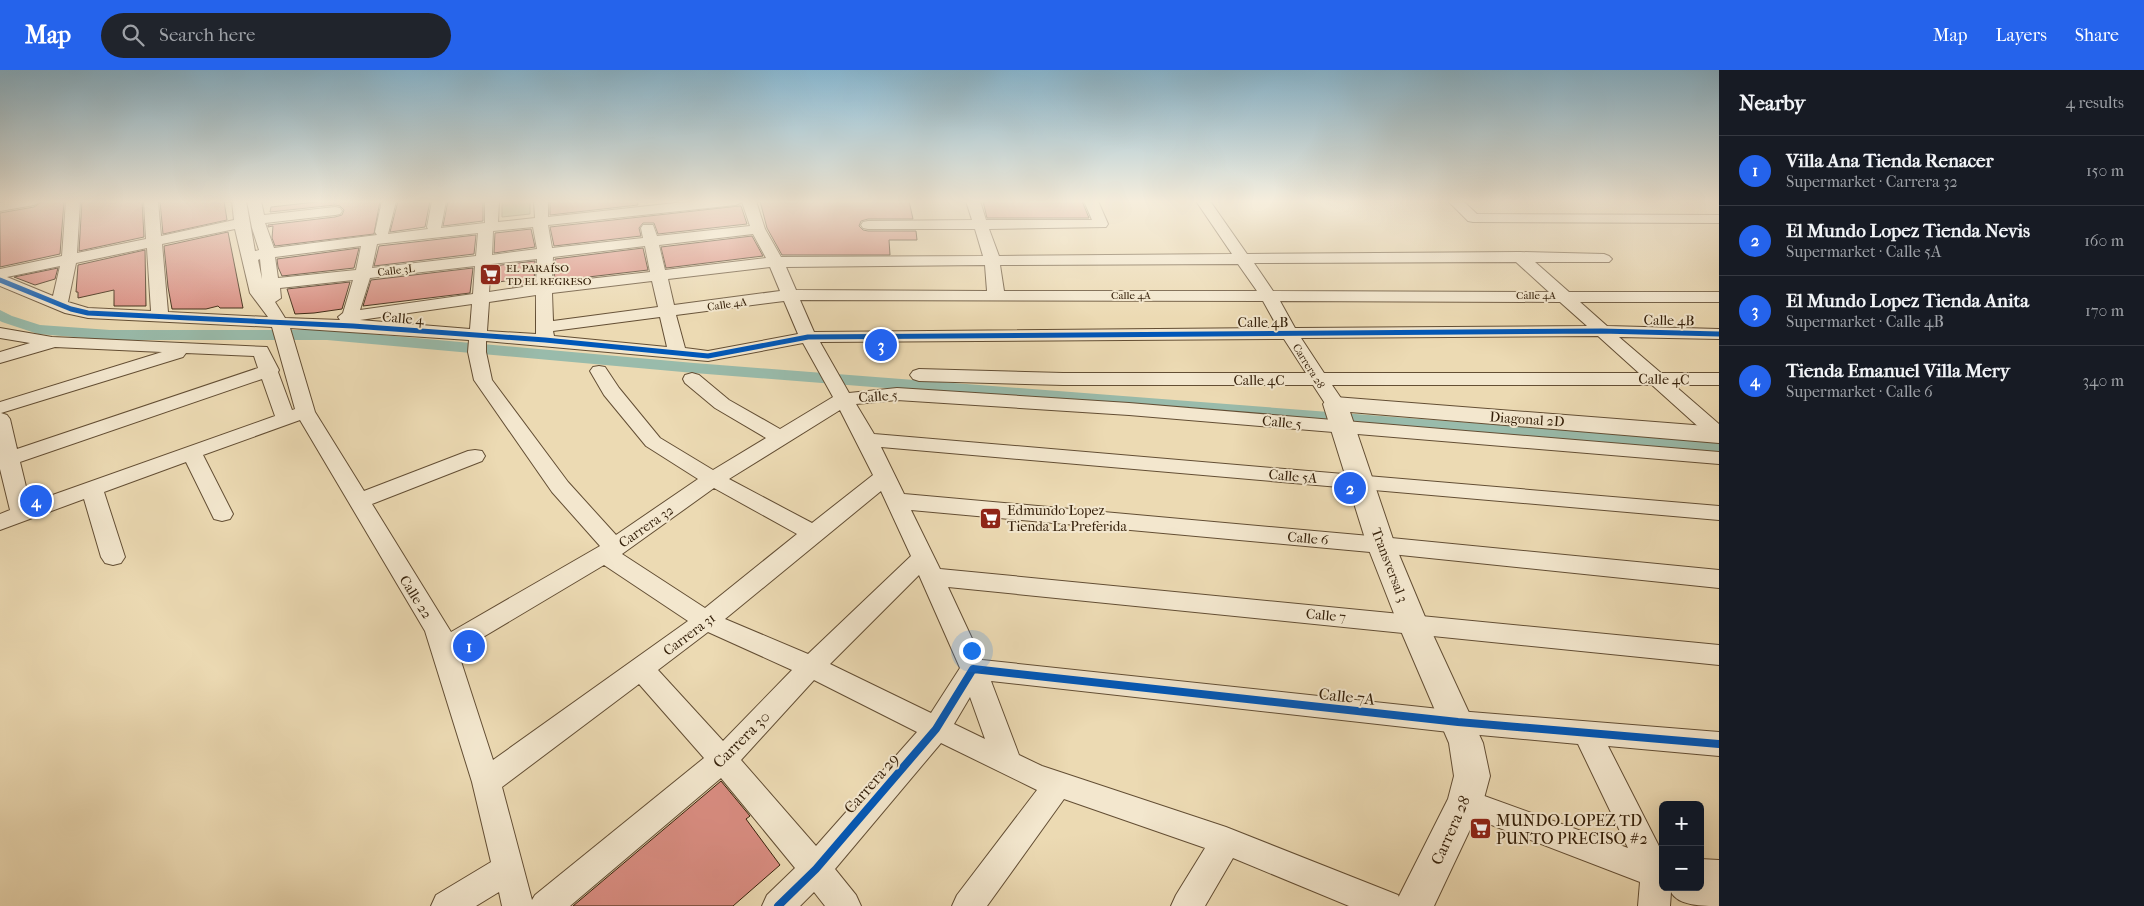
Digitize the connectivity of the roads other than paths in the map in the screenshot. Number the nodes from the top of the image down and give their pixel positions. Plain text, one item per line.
1 (70, 240) edge
2 (154, 240) joint
3 (250, 240) edge
4 (263, 240) edge
5 (343, 240) edge
6 (375, 240) edge
7 (487, 240) edge
8 (544, 240) edge
9 (661, 240) edge
10 (764, 240) edge
11 (986, 240) edge
12 (1229, 240) edge
13 (652, 241) junction
14 (326, 242) joint
15 (266, 249) junction
16 (249, 253) junction
17 (546, 253) junction
18 (1520, 257) junction
19 (992, 259) junction
20 (1242, 259) junction
21 (1604, 259) dead end
22 (69, 260) junction
23 (485, 260) junction
24 (776, 262) junction
25 (0, 274) edge
26 (363, 274) junction
27 (659, 274) junction
28 (0, 280) edge
29 (272, 284) junction
30 (544, 289) junction
31 (790, 295) junction
32 (996, 295) junction
33 (1268, 295) junction
34 (1564, 295) junction
35 (1719, 296) edge
36 (482, 298) junction
37 (59, 303) junction
38 (666, 312) junction
39 (160, 316) junction
40 (352, 321) junction
41 (279, 324) junction
42 (1601, 331) junction
43 (0, 333) edge
44 (545, 334) junction
45 (1719, 334) edge
46 (1290, 335) junction
47 (808, 337) junction
48 (54, 342) junction
49 (477, 344) junction
50 (191, 348) junction
51 (678, 354) junction
52 (0, 358) edge
53 (270, 370) junction
54 (599, 371) dead end
55 (919, 375) dead end
56 (1654, 378) junction
57 (692, 379) dead end
58 (1719, 379) edge
59 (1318, 380) junction
60 (838, 387) junction
61 (0, 408) edge
62 (296, 415) junction
63 (1338, 416) junction
64 (0, 419) edge
65 (1719, 435) edge
66 (780, 438) junction
67 (867, 440) junction
68 (192, 453) junction
69 (475, 456) dead end
70 (1719, 458) edge
71 (5, 460) edge
72 (885, 477) junction
73 (713, 479) junction
74 (1360, 482) junction
75 (92, 489) junction
76 (358, 501) junction
77 (896, 501) junction
78 (1719, 513) edge
79 (22, 514) junction
80 (222, 514) dead end
81 (0, 522) edge
82 (813, 533) junction
83 (1381, 545) junction
84 (610, 551) junction
85 (113, 557) dead end
86 (928, 568) junction
87 (1719, 579) edge
88 (706, 621) junction
89 (1413, 624) junction
90 (444, 648) junction
91 (1719, 655) edge
92 (811, 666) junction
93 (641, 668) junction
94 (973, 668) junction
95 (1458, 722) junction
96 (936, 729) junction
97 (1587, 733) junction
98 (1719, 744) edge
99 (724, 760) junction
100 (1008, 763) junction
101 (486, 782) junction
102 (1058, 784) junction
103 (1465, 802) junction
104 (1226, 841) junction
105 (509, 868) junction
106 (816, 868) junction
107 (1659, 872) edge
108 (1659, 874) edge
109 (1704, 874) edge
110 (1719, 875) edge
111 (1659, 879) edge
112 (1691, 891) edge
113 (447, 906) edge
114 (518, 906) edge
115 (546, 906) edge
116 (778, 906) edge
117 (845, 906) edge
118 (968, 906) edge
119 (1187, 906) edge
120 (1387, 906) edge
121 (1414, 906) edge
122 (1654, 906) edge
123 (1719, 906) edge

1 - 22 street
2 - 22 street
2 - 39 street
3 - 16 street, Calle 22
4 - 15 street, Calle 22
5 - 14 street
6 - 26 street
7 - 23 street
8 - 17 street
9 - 13 street, Calle 3L
10 - 24 street
11 - 19 street
12 - 20 street, Carrera 28
13 - 17 street, Calle 3L
13 - 27 street
14 - 15 street
15 - 16 street
15 - 29 street, Calle 22
16 - 41 street, Calle 22
17 - 23 street, Calle 3L
17 - 30 street
18 - 20 street, Calle 4
18 - 21 street, Calle 4
18 - 34 street
19 - 20 street, Calle 4
19 - 24 street, Calle 4
19 - 32 street
20 - 33 street, Carrera 28
22 - 25 street
22 - 37 street
23 - 26 street, Calle 3L
23 - 36 street
24 - 27 street, Calle 4
24 - 31 street
26 - 29 street, Calle 3L
26 - 40 street
27 - 30 street, Calle 4
27 - 38 street
28 - 37 street, Calle 4
29 - 41 street, Calle 22
30 - 36 street, Calle 4
30 - 44 street
31 - 32 street, Calle 4A
31 - 38 street, Calle 4A
31 - 47 street
32 - 33 street, Calle 4A
33 - 34 street, Calle 4A
33 - 46 street, Carrera 28
34 - 35 street, Calle 4A
34 - 42 street
36 - 40 street, Calle 4
36 - 49 street
37 - 39 street, Calle 4
38 - 44 street, Calle 4A
38 - 51 street
39 - 41 street, Calle 4
40 - 41 street, Calle 4
40 - 49 street, Calle 4
41 - 62 street, Calle 22
42 - 45 street, Calle 4B
42 - 46 street, Calle 4B
42 - 56 street
43 - 48 street
44 - 49 street, Calle 4
44 - 51 street, Calle 4
46 - 47 street, Calle 4B
46 - 59 street, Carrera 28
47 - 51 street, Calle 4
47 - 60 street
48 - 50 street
48 - 52 street
49 - 84 street
50 - 53 street
50 - 61 street
53 - 62 street
53 - 71 street
54 - 73 street
55 - 59 street, Calle 4C
56 - 58 street, Calle 4C
56 - 59 street, Calle 4C
56 - 65 street
57 - 66 street
59 - 63 street, Carrera 28
60 - 63 street, Calle 5
60 - 66 street, Carrera 32
60 - 67 street
62 - 68 street
62 - 76 street, Calle 22
63 - 65 street, Diagonal 2D
63 - 70 street, Calle 5
63 - 74 street, Transversal 3
64 - 71 street
66 - 73 street, Carrera 32
67 - 72 street
67 - 74 street, Calle 5A
68 - 75 street
68 - 80 street
69 - 76 street
71 - 79 street
72 - 77 street
72 - 82 street, Carrera 31
73 - 82 street
73 - 84 street, Carrera 32
74 - 78 street, Calle 5A
74 - 83 street, Transversal 3
75 - 79 street
75 - 85 street
76 - 90 street, Calle 22
77 - 83 street, Calle 6
77 - 86 street
79 - 81 street
82 - 88 street, Carrera 31
83 - 87 street, Calle 6
83 - 89 street, Transversal 3
84 - 88 street
84 - 90 street, Carrera 32
86 - 89 street, Calle 7
86 - 92 street, Carrera 30
86 - 94 street
88 - 92 street
88 - 93 street, Carrera 31
89 - 91 street, Calle 7
89 - 95 street, Transversal 3
90 - 101 street, Calle 22
92 - 96 street
92 - 99 street, Carrera 30
93 - 99 street
93 - 101 street, Carrera 31
94 - 95 street, Calle 7A
94 - 96 street, Carrera 29
94 - 100 street
95 - 97 street, Calle 7A
95 - 103 street, Carrera 28
96 - 100 street
96 - 106 street, Carrera 29
97 - 98 street, Calle 7A
97 - 107 street
99 - 106 street
99 - 115 street, Carrera 30
100 - 102 street
101 - 105 street, Calle 22
102 - 104 street
102 - 118 street
103 - 108 street
103 - 121 street, Carrera 28
104 - 119 street
104 - 120 street
105 - 113 street
105 - 114 street, Calle 22
106 - 116 street, Carrera 29
106 - 117 street
109 - 110 street
111 - 122 street
112 - 123 street

